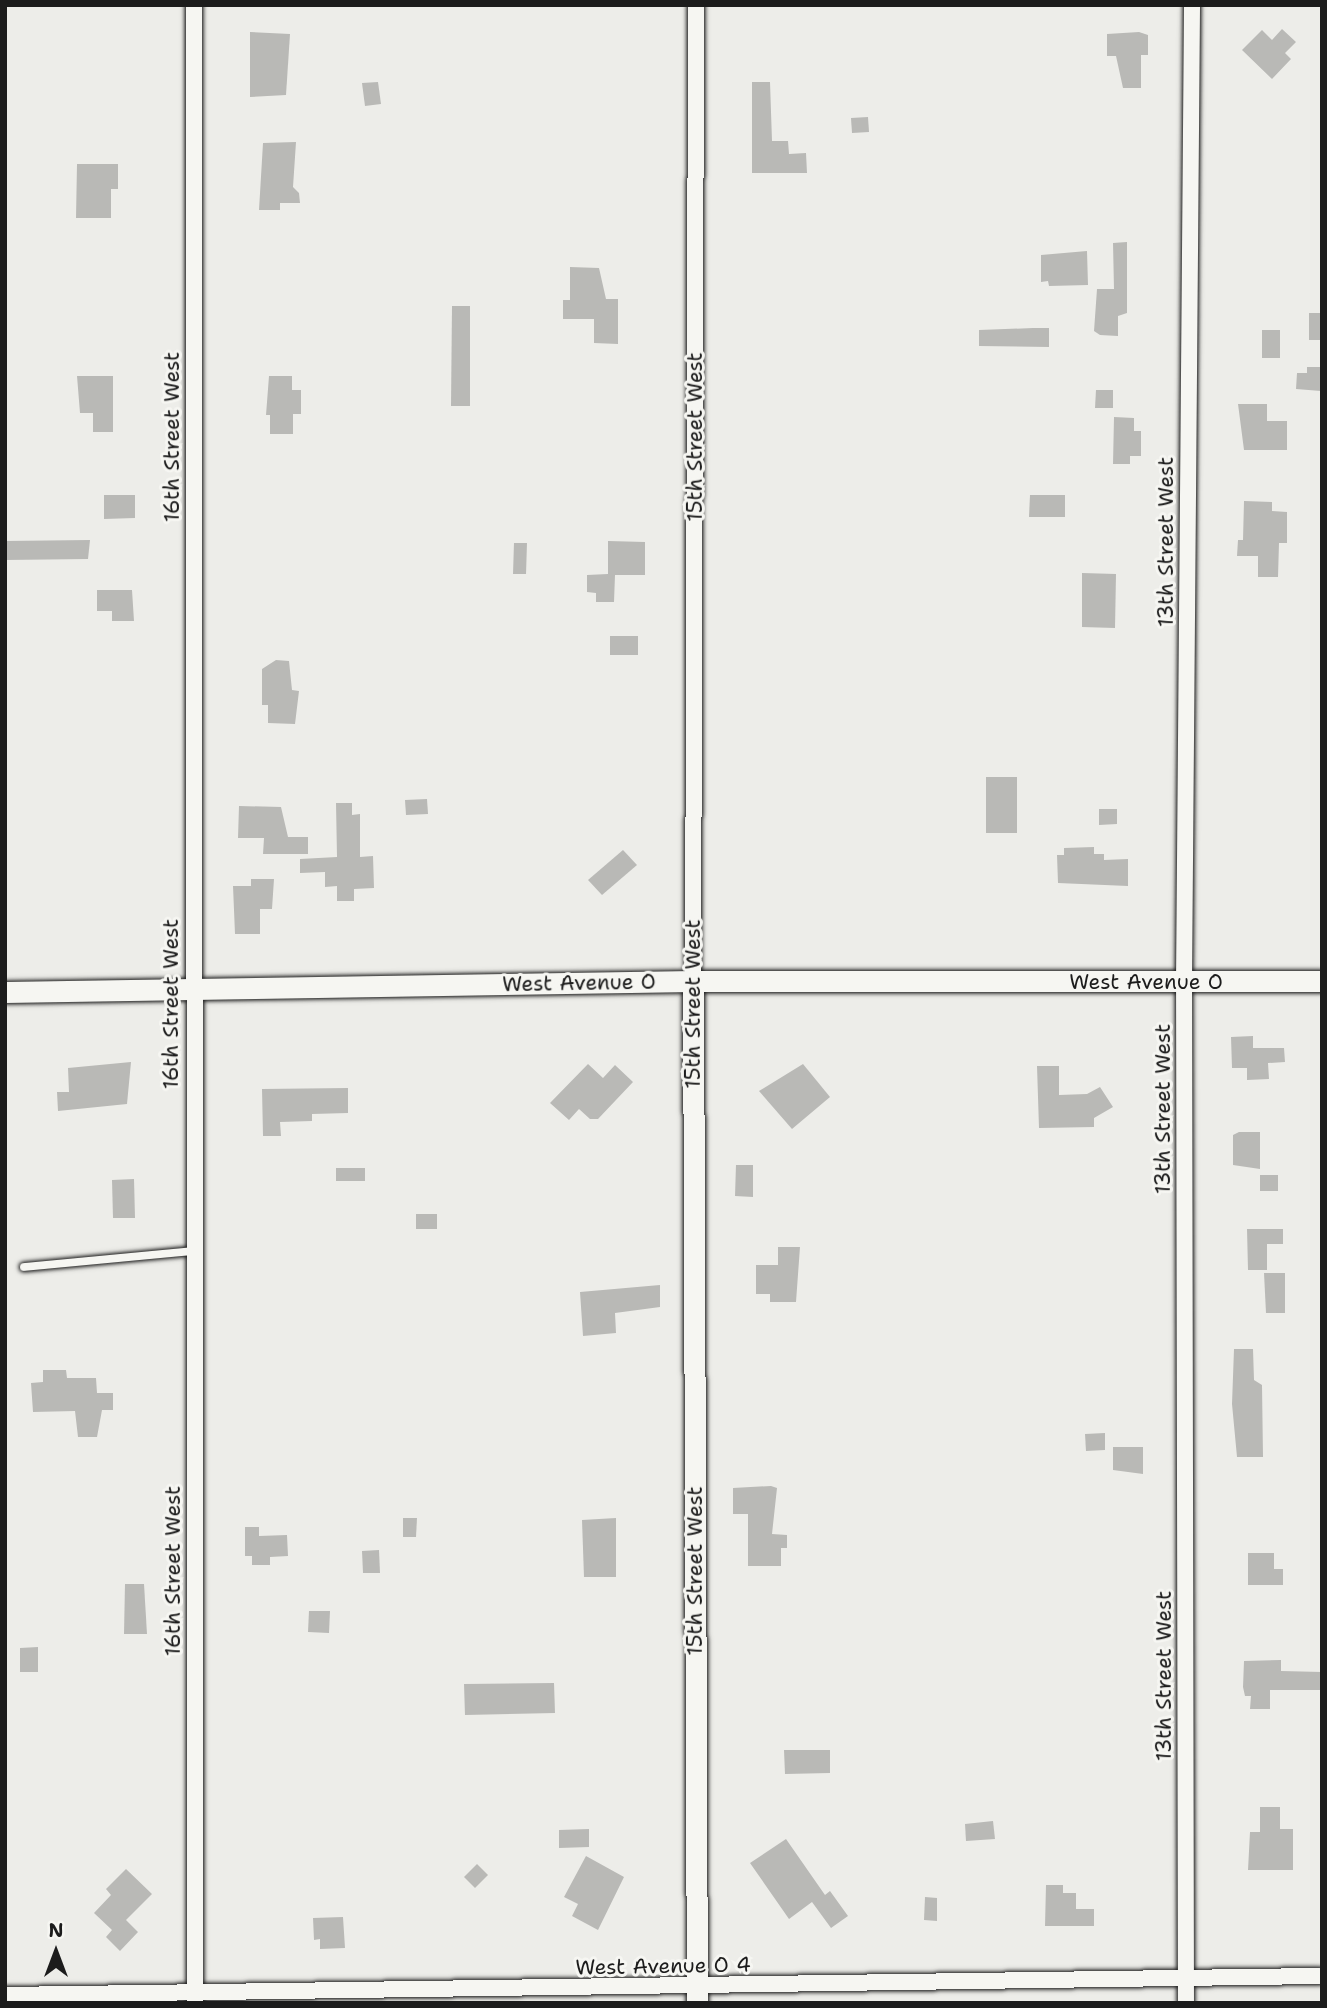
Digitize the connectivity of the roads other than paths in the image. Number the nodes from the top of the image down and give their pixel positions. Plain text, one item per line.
1 (194, 5) edge
2 (696, 5) edge
3 (1192, 5) edge
4 (693, 981) junction
5 (1322, 981) edge
6 (1184, 982) junction
7 (192, 989) junction
8 (5, 992) edge
9 (193, 1251) junction
10 (24, 1268) dead end
11 (1320, 1976) edge
12 (1186, 1979) junction
13 (5, 1995) edge
14 (697, 1995) edge
15 (195, 1997) edge
16 (1186, 2003) edge

1 - 7 street, 16th Street West
2 - 4 street, 15th Street West
3 - 6 street, 13th Street West
4 - 6 street, West Avenue O
4 - 7 street, West Avenue O
4 - 14 street, 15th Street West
5 - 6 street, West Avenue O
6 - 12 street, 13th Street West
7 - 8 street, West Avenue O
7 - 9 street, 16th Street West
9 - 10 lane
9 - 15 street, 16th Street West
11 - 12 street, West Avenue O 4
12 - 14 street, West Avenue O 4
12 - 16 street, 13th Street West
13 - 15 street, West Avenue O 4
14 - 15 street, West Avenue O 4

